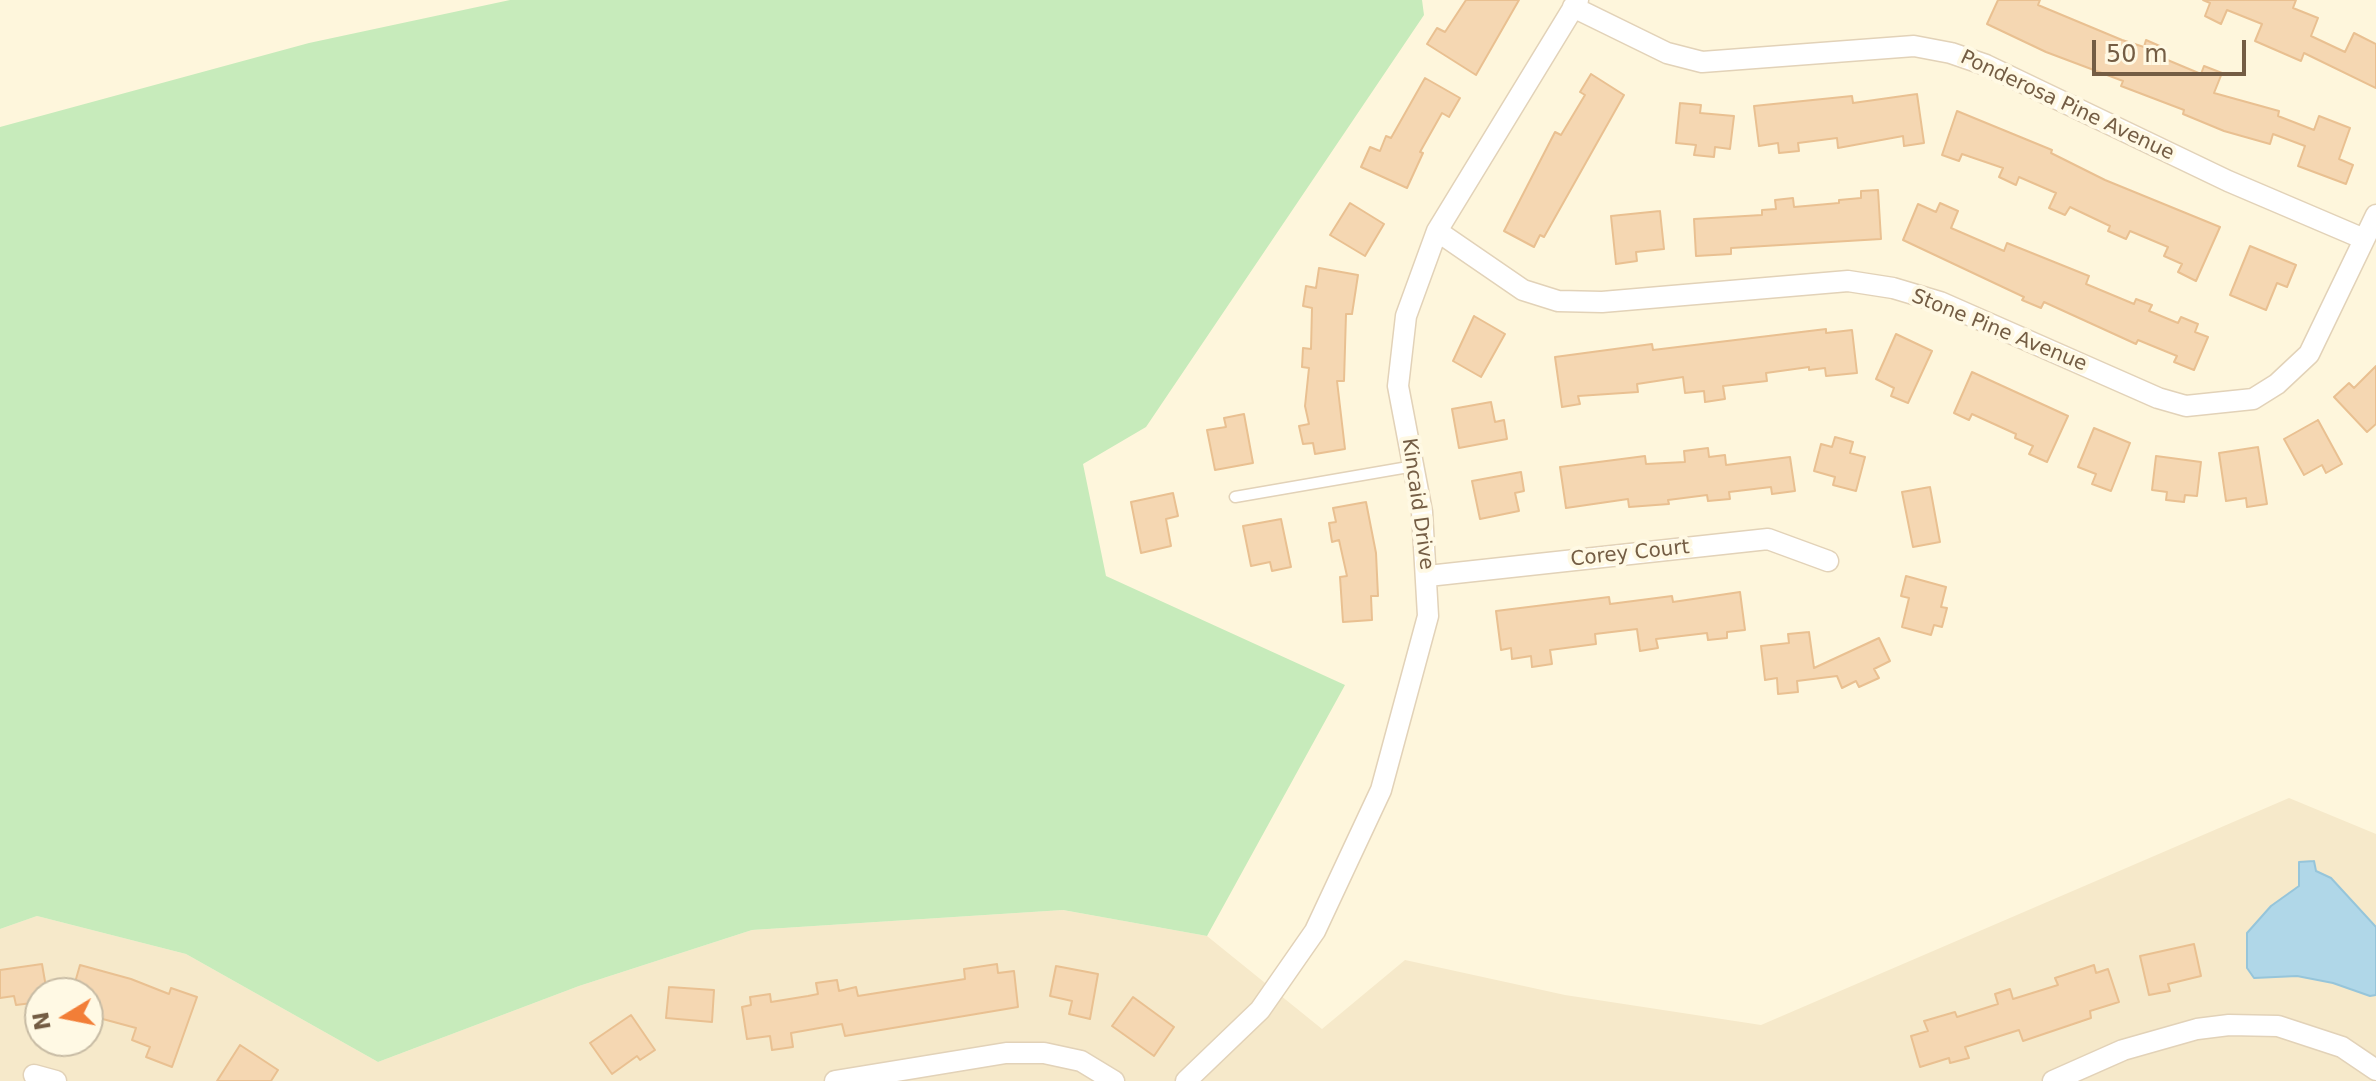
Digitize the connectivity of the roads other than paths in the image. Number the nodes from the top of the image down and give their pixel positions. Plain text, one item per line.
1 (1576, 4) edge
2 (2376, 215) edge
3 (1437, 231) junction
4 (2364, 239) junction
5 (1414, 466) junction
6 (1235, 497) dead end
7 (1828, 561) dead end
8 (1428, 576) junction
9 (2376, 1070) edge
10 (34, 1075) dead end
11 (2062, 1079) edge
12 (56, 1081) edge
13 (835, 1081) edge
14 (1114, 1081) edge
15 (1186, 1081) edge

1 - 3 street, Kincaid Drive
1 - 4 street, Ponderosa Pine Avenue
2 - 4 street, Stone Pine Avenue
3 - 4 street, Stone Pine Avenue
3 - 5 street, Kincaid Drive
5 - 6 lane
5 - 8 street, Kincaid Drive
7 - 8 street, Corey Court
8 - 15 street, Kincaid Drive
9 - 11 street
10 - 12 street
13 - 14 street

